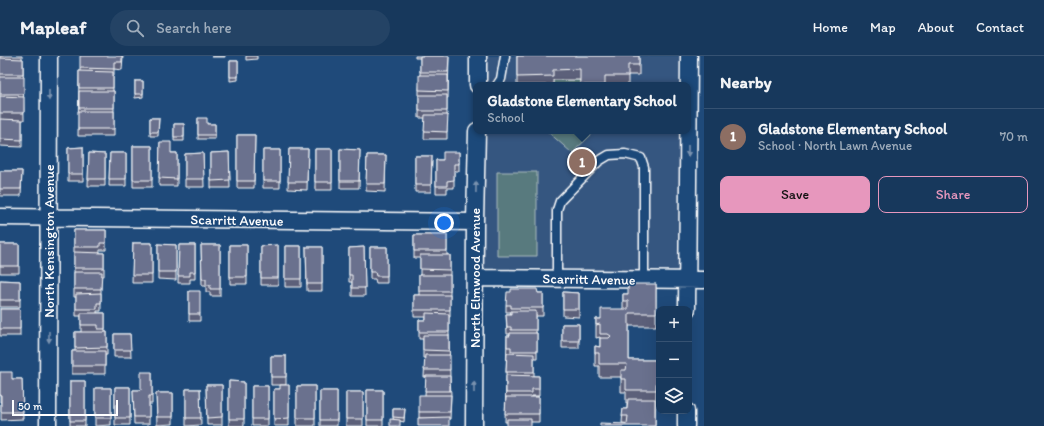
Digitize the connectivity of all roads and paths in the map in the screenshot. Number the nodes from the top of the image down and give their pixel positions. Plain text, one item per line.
1 (49, 56) edge
2 (478, 56) edge
3 (505, 56) edge
4 (688, 56) edge
5 (478, 82) edge
6 (499, 82) edge
7 (688, 82) edge
8 (477, 134) edge
9 (688, 134) edge
10 (0, 217) edge
11 (49, 218) junction
12 (475, 222) junction
13 (475, 278) junction
14 (557, 279) junction
15 (644, 280) junction
16 (687, 280) junction
17 (704, 280) edge
18 (687, 306) edge
19 (686, 414) edge
20 (48, 426) edge
21 (474, 426) edge
22 (686, 426) edge

1 -> 11 street, North Kensington Avenue
2 - 5 street
3 - 6 lane
4 -> 7 street
12 -> 8 street, North Elmwood Avenue
9 -> 16 street
10 - 11 street, Scarritt Avenue
11 - 12 street, Scarritt Avenue
11 -> 20 street, North Kensington Avenue
12 - 13 street, North Elmwood Avenue
13 - 14 street, Scarritt Avenue
21 -> 13 street, North Elmwood Avenue
14 - 15 street, Scarritt Avenue
14 - 15 lane
15 - 16 street, Scarritt Avenue
16 - 17 street, Scarritt Avenue
16 - 18 street
19 - 22 street

